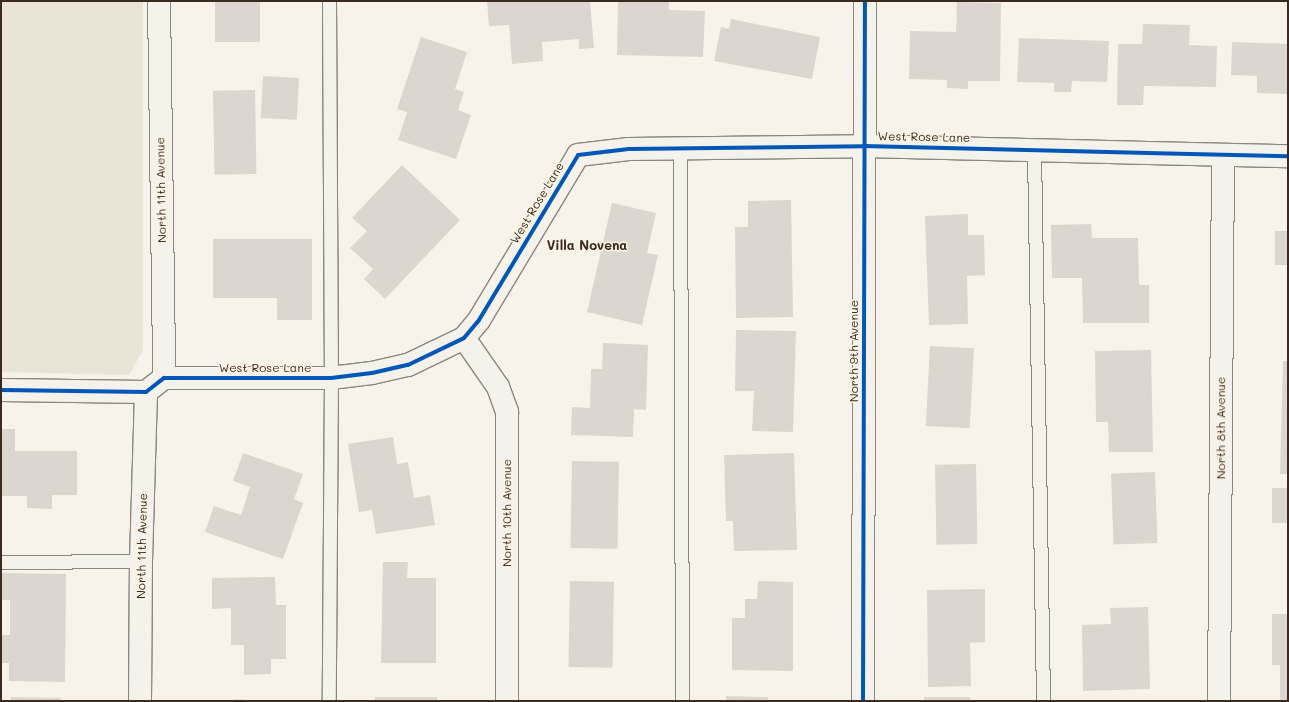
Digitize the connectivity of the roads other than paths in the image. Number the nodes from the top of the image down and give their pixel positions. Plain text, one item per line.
1 (159, 1) edge
2 (329, 1) edge
3 (865, 1) edge
4 (864, 146) junction
5 (680, 150) junction
6 (1034, 150) junction
7 (1223, 156) junction
8 (1288, 156) edge
9 (464, 338) junction
10 (164, 378) junction
11 (331, 378) junction
12 (1, 390) edge
13 (146, 392) junction
14 (141, 561) junction
15 (1, 562) edge
16 (140, 701) edge
17 (329, 701) edge
18 (507, 701) edge
19 (682, 701) edge
20 (863, 701) edge
21 (1043, 701) edge
22 (1219, 701) edge

1 - 10 street, North 11th Avenue
2 - 11 lane
3 - 4 street, North 9th Avenue
4 - 5 street, West Rose Lane
4 - 6 street, West Rose Lane
4 - 20 street, North 9th Avenue
5 - 9 street, West Rose Lane
5 - 19 lane
6 - 7 street, West Rose Lane
6 - 21 lane
7 - 8 street, West Rose Lane
7 - 22 street, North 8th Avenue
9 - 11 street, West Rose Lane
9 - 18 street, North 10th Avenue
10 - 11 street, West Rose Lane
10 - 13 street
11 - 17 lane
12 - 13 street
13 - 14 street, North 11th Avenue
14 - 15 lane
14 - 16 street, North 11th Avenue

